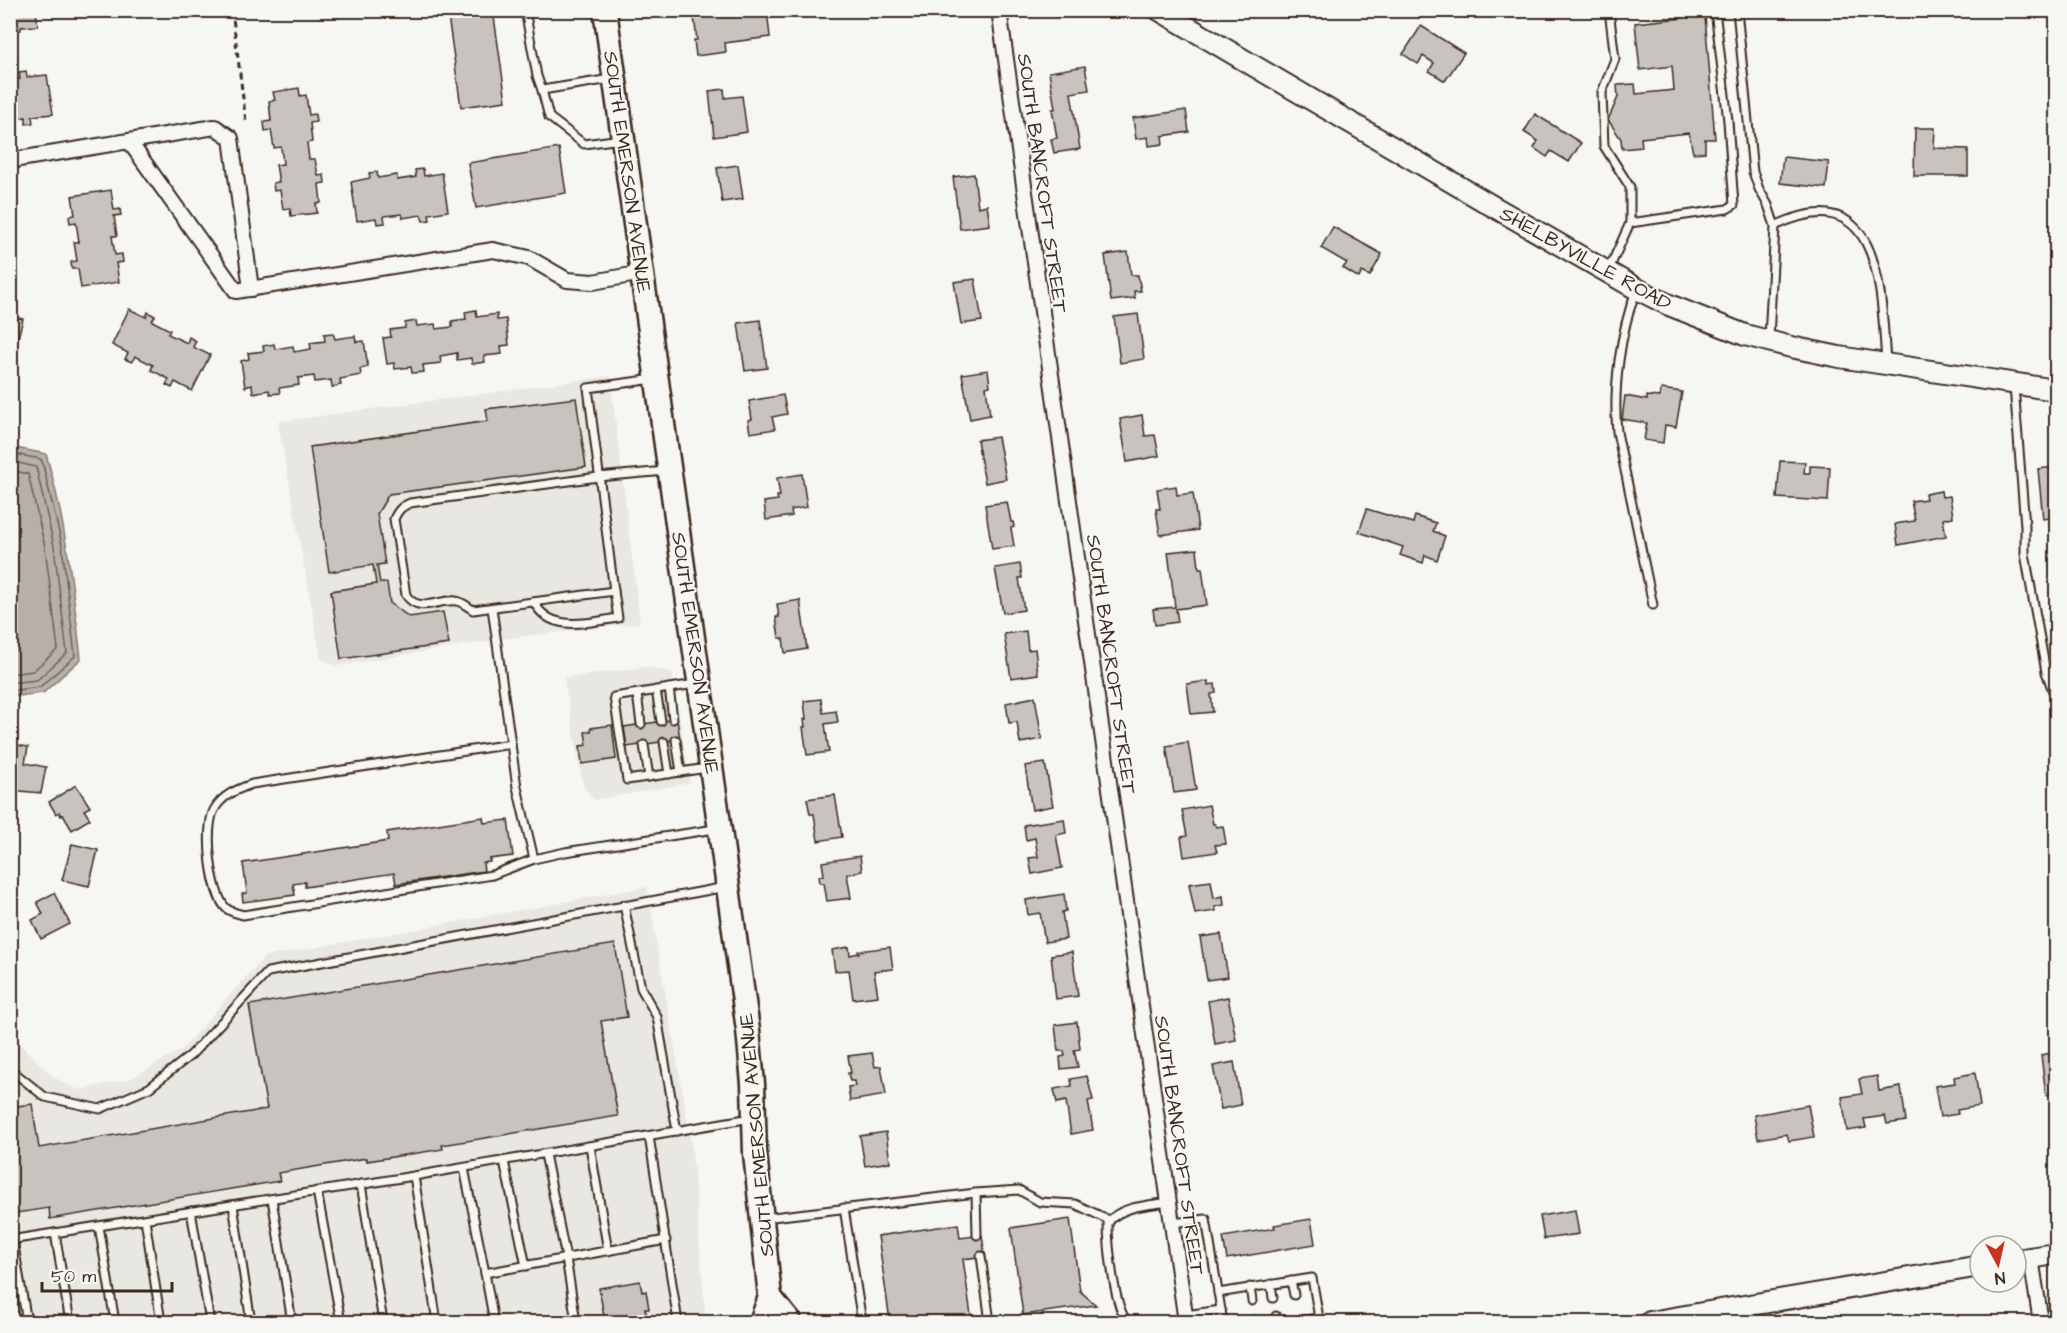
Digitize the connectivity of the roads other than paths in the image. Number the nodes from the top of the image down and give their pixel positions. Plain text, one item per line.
1 (525, 10) edge
2 (605, 10) edge
3 (999, 10) edge
4 (1609, 10) edge
5 (1715, 10) edge
6 (1737, 10) edge
7 (1169, 13) edge
8 (615, 78) junction
9 (542, 90) junction
10 (623, 138) junction
11 (129, 141) junction
12 (10, 163) edge
13 (1630, 223) junction
14 (1775, 226) junction
15 (1608, 272) junction
16 (642, 273) junction
17 (251, 289) junction
18 (1637, 289) junction
19 (1769, 341) junction
20 (1886, 364) junction
21 (657, 378) junction
22 (2013, 383) junction
23 (2056, 390) edge
24 (670, 470) junction
25 (598, 477) junction
26 (614, 591) junction
27 (534, 602) junction
28 (1653, 605) dead end
29 (492, 608) junction
30 (700, 684) junction
31 (669, 688) junction
32 (656, 690) junction
33 (637, 694) junction
34 (2054, 694) dead end
35 (673, 719) dead end
36 (661, 722) dead end
37 (641, 724) dead end
38 (676, 741) dead end
39 (664, 742) dead end
40 (511, 744) junction
41 (644, 745) dead end
42 (712, 768) junction
43 (681, 772) junction
44 (669, 774) junction
45 (649, 777) junction
46 (721, 828) junction
47 (534, 859) junction
48 (729, 886) junction
49 (624, 905) junction
50 (10, 1069) edge
51 (754, 1118) junction
52 (678, 1131) junction
53 (649, 1136) junction
54 (590, 1146) junction
55 (545, 1154) junction
56 (504, 1161) junction
57 (464, 1168) junction
58 (414, 1176) junction
59 (361, 1184) junction
60 (317, 1191) junction
61 (976, 1193) junction
62 (272, 1199) junction
63 (1169, 1202) junction
64 (233, 1205) junction
65 (844, 1208) junction
66 (191, 1211) junction
67 (762, 1218) junction
68 (145, 1219) junction
69 (1109, 1220) junction
70 (1172, 1223) junction
71 (99, 1226) junction
72 (55, 1233) junction
73 (977, 1235) dead end
74 (12, 1240) edge
75 (666, 1240) junction
76 (608, 1251) junction
77 (2056, 1254) edge
78 (981, 1256) dead end
79 (566, 1258) junction
80 (2028, 1258) edge
81 (526, 1266) junction
82 (1968, 1268) edge
83 (485, 1273) junction
84 (2028, 1277) edge
85 (1292, 1281) junction
86 (1271, 1284) junction
87 (1250, 1287) junction
88 (1218, 1293) junction
89 (1294, 1295) dead end
90 (770, 1297) junction
91 (1273, 1298) dead end
92 (1252, 1301) dead end
93 (1221, 1310) junction
94 (1296, 1313) dead end
95 (1185, 1319) edge
96 (1319, 1320) edge
97 (1294, 1322) edge
98 (27, 1323) edge
99 (70, 1323) edge
100 (115, 1323) edge
101 (161, 1323) edge
102 (210, 1323) edge
103 (251, 1323) edge
104 (292, 1323) edge
105 (341, 1323) edge
106 (383, 1323) edge
107 (437, 1323) edge
108 (494, 1323) edge
109 (576, 1323) edge
110 (678, 1323) edge
111 (760, 1323) edge
112 (790, 1323) edge
113 (862, 1323) edge
114 (990, 1323) edge
115 (1128, 1323) edge
116 (1222, 1323) edge
117 (1650, 1323) edge
118 (2041, 1323) edge

1 - 9 lane
2 - 8 main road, SOUTH EMERSON AVENUE
3 - 63 street, SOUTH BANCROFT STREET
4 - 13 lane
5 - 13 lane
6 - 14 lane
7 - 15 main road, SHELBYVILLE ROAD
8 - 9 lane
8 - 10 main road, SOUTH EMERSON AVENUE
9 - 10 lane
10 - 16 main road, SOUTH EMERSON AVENUE
11 - 12 street
11 - 17 street
11 - 17 street
13 - 15 lane
14 - 19 lane
14 - 20 lane
15 - 18 main road, SHELBYVILLE ROAD
16 - 17 street
16 - 21 main road, SOUTH EMERSON AVENUE
18 - 19 main road, SHELBYVILLE ROAD
18 - 28 lane
19 - 20 main road, SHELBYVILLE ROAD
20 - 22 main road, SHELBYVILLE ROAD
21 - 24 main road, SOUTH EMERSON AVENUE
21 - 25 lane
22 - 23 main road, SHELBYVILLE ROAD
22 - 34 lane
24 - 25 lane
24 - 30 main road, SOUTH EMERSON AVENUE
25 - 26 lane
25 - 29 lane
26 - 27 lane
26 - 27 lane
27 - 29 lane
29 - 40 lane
30 - 31 lane
30 - 42 main road, SOUTH EMERSON AVENUE
31 - 32 lane
31 - 35 lane
32 - 33 lane
32 - 36 lane
33 - 37 lane
33 - 45 lane
38 - 43 lane
39 - 44 lane
40 - 47 lane
40 - 47 lane
41 - 45 lane
42 - 43 lane
42 - 46 main road, SOUTH EMERSON AVENUE
43 - 44 lane
44 - 45 lane
46 - 47 lane
46 - 48 main road, SOUTH EMERSON AVENUE
48 - 49 lane
48 - 51 main road, SOUTH EMERSON AVENUE
49 - 50 lane
49 - 52 lane
51 - 52 lane
51 - 67 main road, SOUTH EMERSON AVENUE
52 - 53 lane
53 - 54 lane
53 - 75 lane
54 - 55 lane
54 - 76 lane
55 - 56 lane
55 - 79 lane
56 - 57 lane
56 - 81 lane
57 - 58 lane
57 - 83 lane
58 - 59 lane
58 - 107 lane
59 - 60 lane
59 - 106 lane
60 - 62 lane
60 - 105 lane
61 - 65 lane
61 - 69 lane
61 - 73 lane
62 - 64 lane
62 - 104 lane
63 - 69 lane
63 - 70 street, SOUTH BANCROFT STREET
64 - 66 lane
64 - 103 lane
65 - 67 lane
65 - 113 lane
66 - 68 lane
66 - 102 lane
67 - 90 main road, SOUTH EMERSON AVENUE
68 - 71 lane
68 - 101 lane
69 - 115 lane
70 - 88 lane
70 - 95 street, SOUTH BANCROFT STREET
71 - 72 lane
71 - 100 lane
72 - 74 lane
72 - 99 lane
74 - 98 lane
75 - 76 lane
75 - 110 lane
76 - 79 lane
77 - 80 main road
78 - 114 lane
79 - 81 lane
79 - 109 lane
81 - 83 lane
82 - 117 main road
83 - 108 lane
84 - 118 street
85 - 86 lane
85 - 89 lane
85 - 96 lane
86 - 87 lane
86 - 91 lane
87 - 88 lane
87 - 92 lane
88 - 93 lane
90 - 111 main road, SOUTH EMERSON AVENUE
90 - 112 main road
93 - 95 lane
93 - 116 lane
94 - 97 lane
96 - 97 lane

